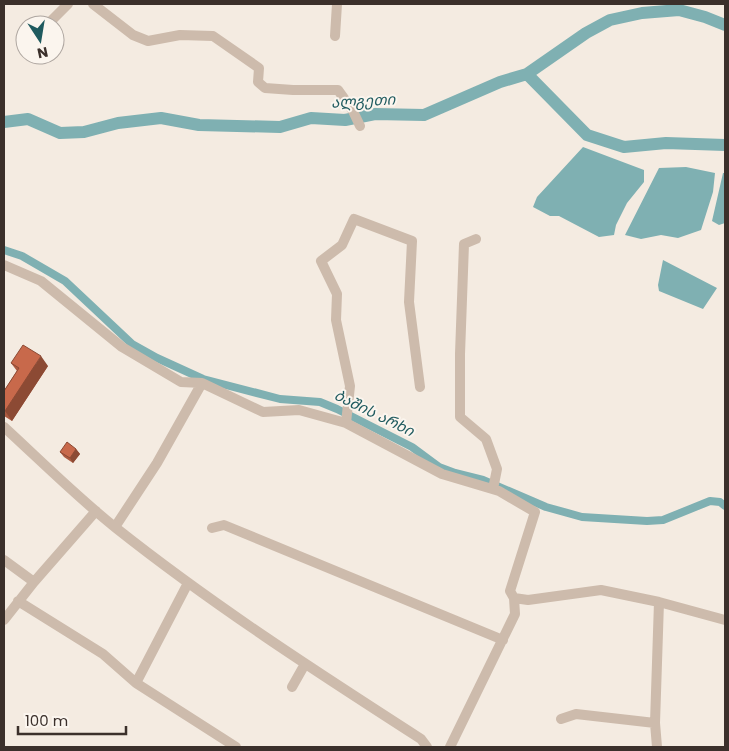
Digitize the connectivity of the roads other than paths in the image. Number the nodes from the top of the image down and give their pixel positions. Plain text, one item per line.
1 (68, 4) edge
2 (93, 4) edge
3 (337, 4) edge
4 (57, 15) edge
5 (335, 36) dead end
6 (360, 126) dead end
7 (476, 239) dead end
8 (4, 265) edge
9 (202, 383) junction
10 (420, 387) dead end
11 (346, 423) junction
12 (4, 427) edge
13 (493, 489) junction
14 (96, 511) junction
15 (115, 528) junction
16 (212, 528) dead end
17 (4, 560) edge
18 (34, 582) junction
19 (188, 583) junction
20 (514, 598) junction
21 (18, 601) junction
22 (659, 602) junction
23 (4, 620) edge
24 (725, 620) edge
25 (503, 640) junction
26 (304, 664) junction
27 (136, 684) junction
28 (292, 687) dead end
29 (561, 719) dead end
30 (655, 723) junction
31 (236, 747) edge
32 (427, 747) edge
33 (450, 747) edge
34 (657, 747) edge

1 - 4 street
2 - 6 street
3 - 5 street
7 - 13 street
8 - 9 street
9 - 11 street
9 - 15 street
10 - 11 street
11 - 13 street
12 - 14 street
13 - 20 street
14 - 15 street
14 - 18 street
15 - 19 street
16 - 25 street
17 - 18 street
18 - 21 street
19 - 26 street
19 - 27 street
20 - 22 street
20 - 25 street
21 - 23 street
21 - 27 street
22 - 24 street
22 - 30 street
25 - 33 street
26 - 28 street
26 - 32 street
27 - 31 street
29 - 30 street
30 - 34 street

